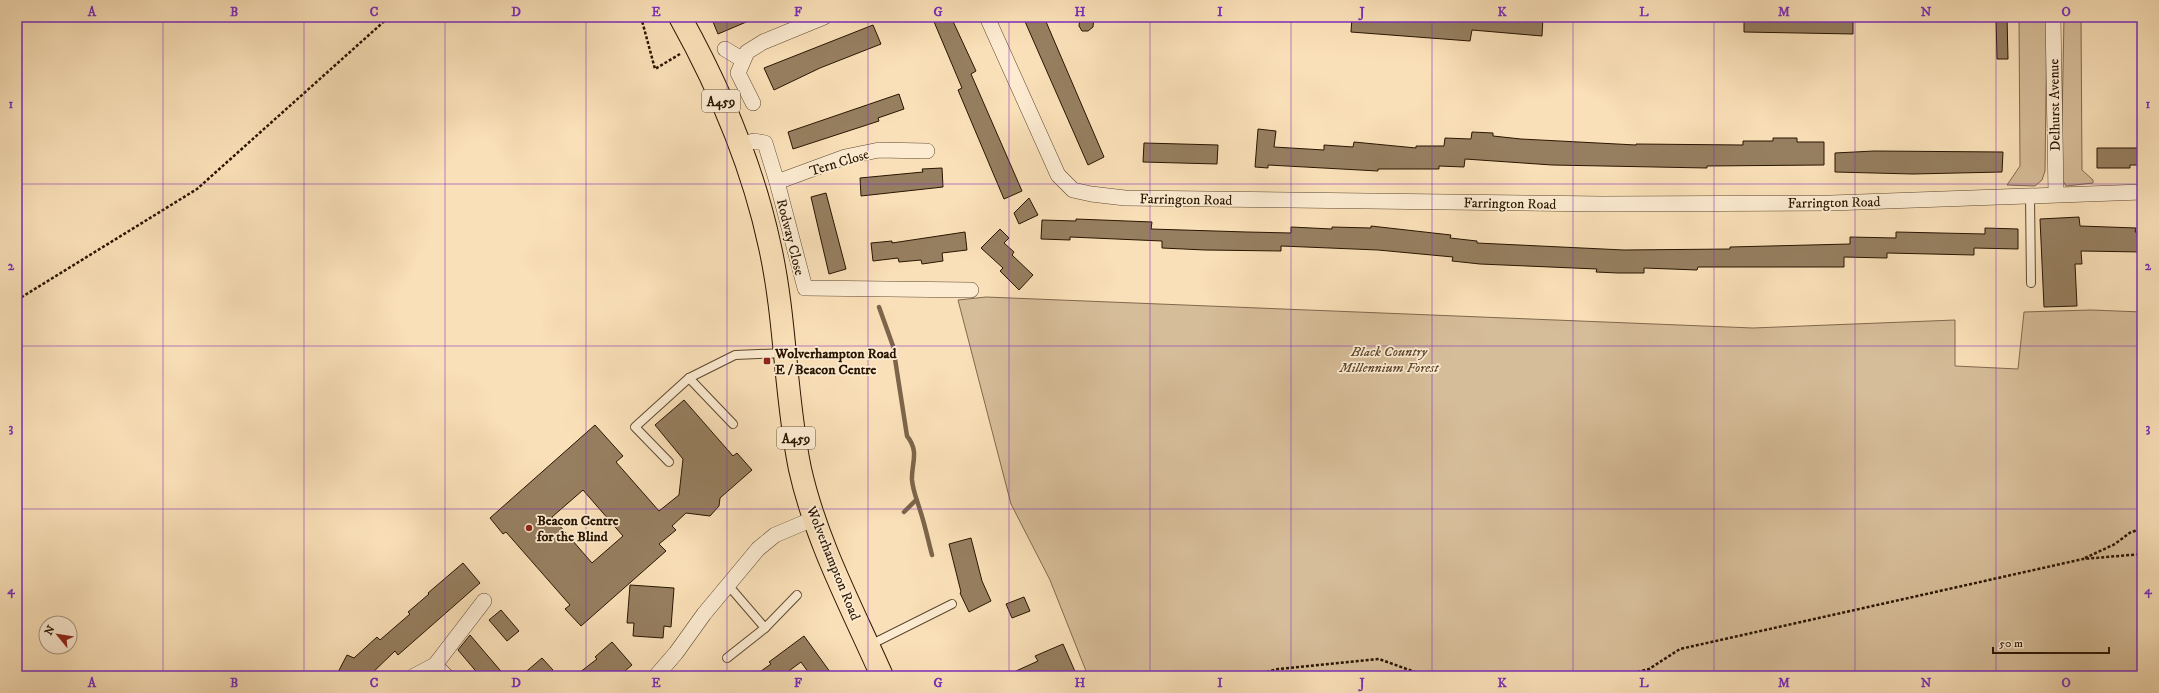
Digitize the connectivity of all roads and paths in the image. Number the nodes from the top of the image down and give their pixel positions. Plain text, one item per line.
1 (389, 17) edge
2 (641, 17) edge
3 (680, 17) edge
4 (824, 17) edge
5 (987, 17) edge
6 (2053, 17) edge
7 (696, 45) junction
8 (725, 48) dead end
9 (743, 60) junction
10 (753, 103) dead end
11 (739, 145) junction
12 (927, 151) dead end
13 (777, 182) junction
14 (2142, 192) edge
15 (2056, 194) junction
16 (2030, 195) junction
17 (2031, 283) dead end
18 (971, 290) dead end
19 (17, 300) edge
20 (785, 353) junction
21 (689, 378) junction
22 (733, 424) dead end
23 (669, 462) dead end
24 (813, 519) junction
25 (2142, 529) edge
26 (2142, 554) edge
27 (2083, 559) junction
28 (728, 585) junction
29 (797, 595) dead end
30 (484, 601) dead end
31 (952, 604) dead end
32 (765, 628) junction
33 (869, 646) junction
34 (727, 658) dead end
35 (435, 664) junction
36 (657, 675) edge
37 (414, 676) edge
38 (446, 676) edge
39 (882, 676) edge
40 (1252, 676) edge
41 (1426, 676) edge
42 (1623, 676) edge

1 - 19 path
2 - 7 path
3 - 7 main road, A459
4 - 9 street
5 - 16 street, Farrington Road
6 - 15 street, Delhurst Avenue
7 - 11 main road, A459
8 - 9 street
9 - 10 street
11 - 13 street, Rodway Close
11 - 20 main road, Wolverhampton Road / A459
12 - 13 street, Tern Close
13 - 18 street, Rodway Close
14 - 15 street, Farrington Road
15 - 16 street, Farrington Road
16 - 17 lane
20 - 21 lane
20 - 24 main road, Wolverhampton Road / A459
21 - 22 lane
21 - 23 lane
24 - 28 street
24 - 33 main road, Wolverhampton Road / A459
25 - 27 path
26 - 27 path
27 - 42 path
28 - 32 lane
28 - 36 street
29 - 32 lane
30 - 35 street
31 - 33 lane
32 - 34 lane
33 - 39 main road, Wolverhampton Road / A459
35 - 37 street
35 - 38 street
40 - 41 path

